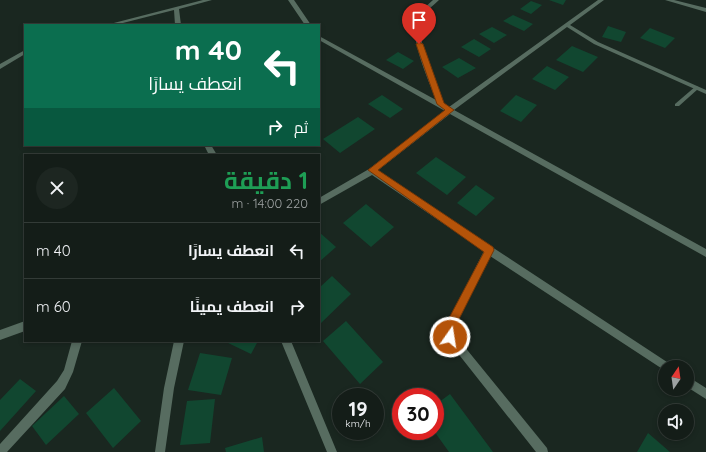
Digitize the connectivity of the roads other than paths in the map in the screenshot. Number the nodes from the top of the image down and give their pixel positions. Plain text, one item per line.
1 (209, 0) edge
2 (291, 0) edge
3 (436, 0) edge
4 (601, 0) edge
5 (668, 0) edge
6 (176, 9) junction
7 (706, 10) edge
8 (113, 24) edge
9 (178, 24) edge
10 (307, 24) edge
11 (567, 25) junction
12 (320, 39) edge
13 (24, 53) edge
14 (0, 67) edge
15 (696, 88) junction
16 (706, 92) edge
17 (440, 104) junction
18 (677, 105) dead end
19 (450, 110) junction
20 (372, 170) junction
21 (320, 201) edge
22 (489, 250) junction
23 (706, 253) edge
24 (24, 326) edge
25 (0, 335) edge
26 (77, 342) edge
27 (179, 342) edge
28 (286, 342) edge
29 (658, 361) edge
30 (694, 386) edge
31 (706, 394) edge
32 (0, 452) edge
33 (160, 452) edge
34 (332, 452) edge
35 (543, 452) edge

1 - 6 street
2 - 10 street
3 - 17 street
4 - 11 street
5 - 7 street
6 - 8 street
6 - 9 street
11 - 15 street
11 - 19 street
12 - 17 street
13 - 14 street
15 - 16 street
15 - 18 lane
17 - 19 street
19 - 20 street
19 - 23 street
20 - 21 street
20 - 22 street
22 - 29 street
22 - 35 street
24 - 25 street
26 - 32 street
27 - 33 street
28 - 34 street
30 - 31 street

